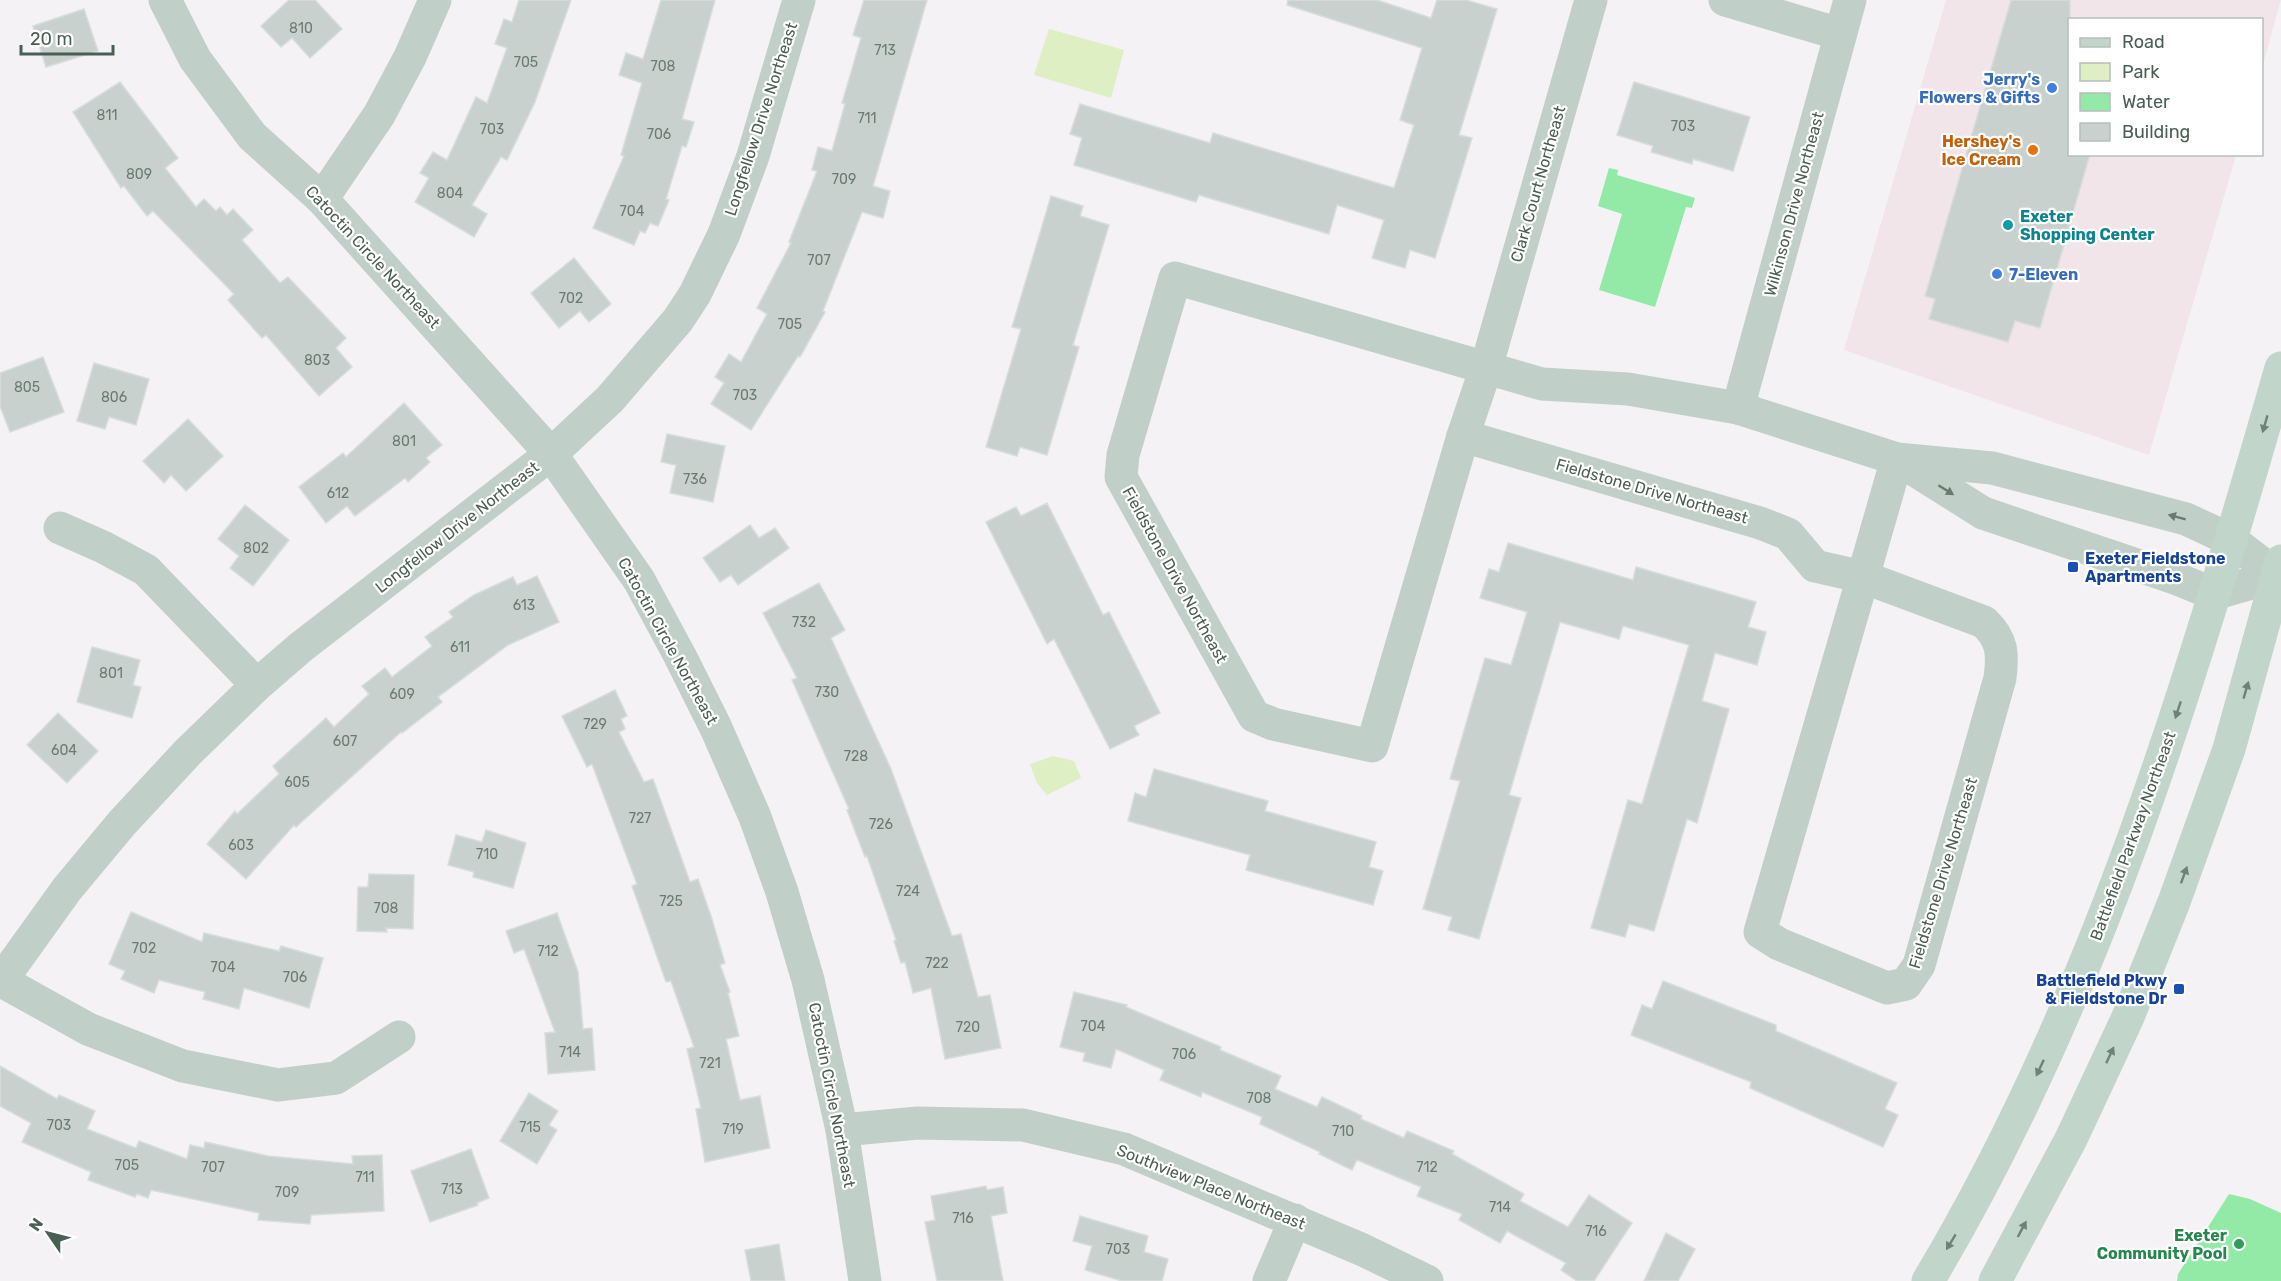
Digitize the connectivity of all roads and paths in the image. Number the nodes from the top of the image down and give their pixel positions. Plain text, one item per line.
1 (165, 0) edge
2 (435, 0) edge
3 (799, 0) edge
4 (1591, 0) edge
5 (1725, 0) edge
6 (1850, 0) edge
7 (1840, 34) junction
8 (322, 199) junction
9 (1486, 368) junction
10 (2281, 368) edge
11 (1738, 408) junction
12 (1463, 436) junction
13 (551, 454) junction
14 (1897, 459) junction
15 (60, 528) dead end
16 (2230, 540) junction
17 (2280, 572) edge
18 (1863, 577) junction
19 (2214, 594) junction
20 (257, 685) junction
21 (1, 981) edge
22 (399, 1037) dead end
23 (842, 1130) junction
24 (1295, 1220) junction
25 (865, 1281) edge
26 (1269, 1281) edge
27 (1427, 1281) edge
28 (1928, 1281) edge
29 (1995, 1281) edge

1 - 8 street, Catoctin Circle Northeast
2 - 8 street
3 - 13 street, Longfellow Drive Northeast
4 - 9 street, Clark Court Northeast
5 - 7 street
6 - 7 street, Wilkinson Drive Northeast
7 - 11 street, Wilkinson Drive Northeast
8 - 13 street, Catoctin Circle Northeast
9 - 11 street, Fieldstone Drive Northeast
9 - 12 street, Fieldstone Drive Northeast
9 - 12 street, Fieldstone Drive Northeast
10 -> 16 main road, Battlefield Parkway Northeast
11 - 14 street, Fieldstone Drive Northeast
12 - 18 street, Fieldstone Drive Northeast
13 - 20 street, Longfellow Drive Northeast
13 - 23 street, Catoctin Circle Northeast
16 -> 14 street, Fieldstone Drive Northeast
14 - 18 street, Fieldstone Drive Northeast
14 -> 19 street, Fieldstone Drive Northeast
15 - 20 street
16 - 17 street, Fieldstone Drive Northeast
16 - 19 main road, Battlefield Parkway Northeast
17 - 19 street
29 -> 17 main road
18 - 18 street, Fieldstone Drive Northeast
19 -> 28 main road, Battlefield Parkway Northeast
20 - 21 street, Longfellow Drive Northeast
21 - 22 street
23 - 24 street, Southview Place Northeast
23 - 25 street, Catoctin Circle Northeast
24 - 26 street
24 - 27 street, Southview Place Northeast

